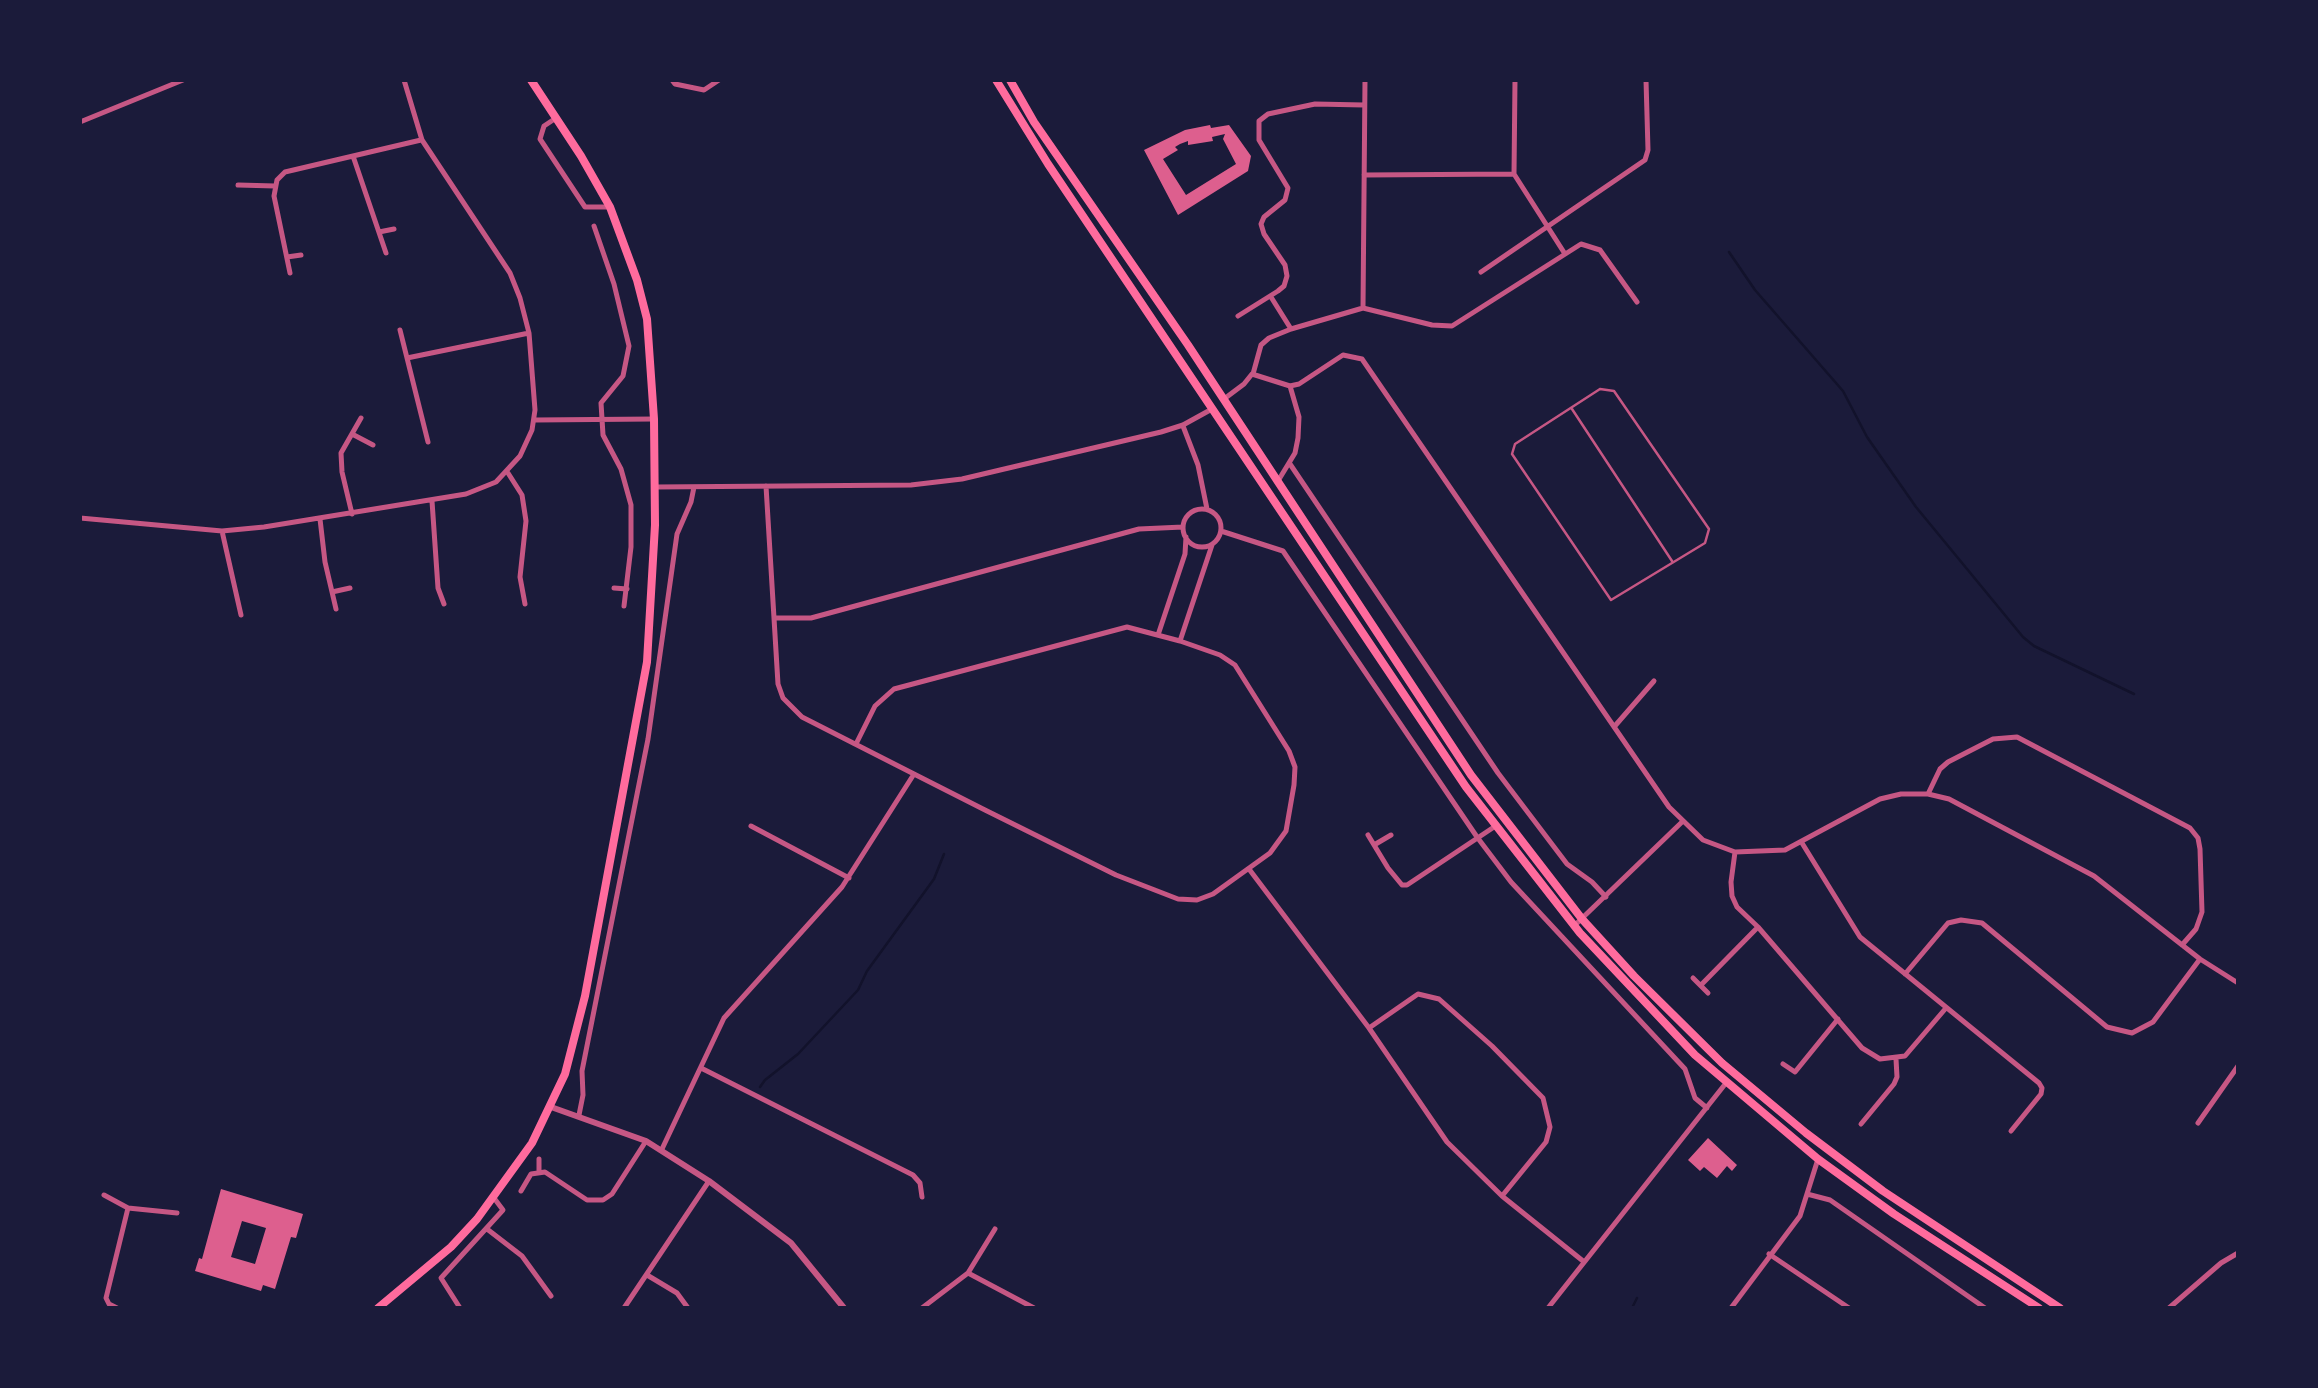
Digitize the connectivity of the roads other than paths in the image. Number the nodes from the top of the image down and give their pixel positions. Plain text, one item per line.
1 (183, 80) edge
2 (404, 80) edge
3 (530, 80) edge
4 (672, 80) edge
5 (719, 80) edge
6 (996, 80) edge
7 (1010, 80) edge
8 (1365, 80) edge
9 (1515, 80) edge
10 (1646, 80) edge
11 (1364, 105) junction
12 (556, 118) junction
13 (80, 122) edge
14 (422, 140) junction
15 (353, 156) junction
16 (1364, 174) junction
17 (1514, 174) junction
18 (238, 185) dead end
19 (275, 186) junction
20 (610, 206) junction
21 (594, 226) dead end
22 (1548, 227) junction
23 (394, 229) dead end
24 (379, 232) junction
25 (386, 253) dead end
26 (1565, 254) junction
27 (300, 255) dead end
28 (287, 257) junction
29 (1481, 272) dead end
30 (290, 273) dead end
31 (1270, 296) junction
32 (1637, 302) dead end
33 (1363, 308) junction
34 (1238, 316) dead end
35 (1291, 329) junction
36 (400, 330) dead end
37 (530, 333) junction
38 (406, 358) junction
39 (1252, 374) junction
40 (1290, 386) junction
41 (1224, 399) junction
42 (1571, 408) junction
43 (1212, 409) junction
44 (361, 418) dead end
45 (654, 419) junction
46 (535, 420) junction
47 (601, 420) junction
48 (1182, 425) junction
49 (352, 434) junction
50 (428, 442) dead end
51 (373, 446) dead end
52 (1290, 464) junction
53 (508, 473) junction
54 (1278, 482) junction
55 (766, 486) junction
56 (654, 487) junction
57 (694, 487) junction
58 (432, 500) junction
59 (1207, 509) junction
60 (352, 514) junction
61 (80, 518) edge
62 (320, 519) junction
63 (1183, 527) junction
64 (222, 531) junction
65 (1221, 532) junction
66 (1186, 537) junction
67 (1214, 543) junction
68 (1673, 562) junction
69 (350, 588) dead end
70 (614, 588) dead end
71 (626, 589) junction
72 (332, 592) junction
73 (236, 598) junction
74 (224, 601) dead end
75 (444, 604) dead end
76 (525, 604) dead end
77 (624, 606) dead end
78 (336, 608) dead end
79 (240, 615) dead end
80 (774, 618) junction
81 (1158, 635) junction
82 (1180, 641) junction
83 (1654, 681) dead end
84 (1614, 726) junction
85 (856, 744) junction
86 (914, 774) junction
87 (1928, 794) junction
88 (1682, 822) junction
89 (751, 826) dead end
90 (1494, 827) junction
91 (1391, 835) dead end
92 (1368, 836) dead end
93 (1477, 837) junction
94 (1802, 843) junction
95 (1374, 845) junction
96 (1736, 852) junction
97 (1250, 869) junction
98 (849, 878) junction
99 (1606, 897) junction
100 (1582, 919) junction
101 (1574, 926) junction
102 (1758, 927) junction
103 (2182, 945) junction
104 (2200, 960) junction
105 (1904, 974) junction
106 (1692, 978) dead end
107 (2238, 983) edge
108 (1701, 985) junction
109 (1708, 993) dead end
110 (1946, 1008) junction
111 (1838, 1018) junction
112 (1369, 1028) junction
113 (1896, 1059) junction
114 (1784, 1064) dead end
115 (2238, 1066) edge
116 (701, 1068) junction
117 (1734, 1074) junction
118 (1726, 1084) junction
119 (551, 1106) junction
120 (1707, 1108) junction
121 (579, 1115) junction
122 (1861, 1124) dead end
123 (2198, 1124) dead end
124 (2011, 1131) dead end
125 (646, 1141) junction
126 (662, 1149) junction
127 (1826, 1149) junction
128 (539, 1159) dead end
129 (1818, 1159) junction
130 (539, 1172) junction
131 (709, 1180) junction
132 (520, 1191) dead end
133 (1807, 1194) junction
134 (104, 1195) dead end
135 (1502, 1196) junction
136 (922, 1197) dead end
137 (494, 1198) junction
138 (128, 1208) junction
139 (177, 1213) dead end
140 (487, 1229) junction
141 (995, 1229) dead end
142 (2238, 1252) edge
143 (1769, 1254) junction
144 (1583, 1260) junction
145 (968, 1273) junction
146 (647, 1275) junction
147 (552, 1296) dead end
148 (117, 1308) edge
149 (378, 1308) edge
150 (460, 1308) edge
151 (624, 1308) edge
152 (688, 1308) edge
153 (844, 1308) edge
154 (922, 1308) edge
155 (1034, 1308) edge
156 (1548, 1308) edge
157 (1730, 1308) edge
158 (1849, 1308) edge
159 (1986, 1308) edge
160 (2039, 1308) edge
161 (2060, 1308) edge
162 (2169, 1308) edge

1 - 13 street
2 - 14 street
3 - 12 main road
4 - 5 street
6 - 43 main road
7 - 41 main road
8 - 11 street
9 - 17 street
10 - 22 street
11 - 16 street
11 - 31 street
12 - 20 main road
12 - 20 street
14 - 15 street
14 - 37 street
15 - 19 street
15 - 24 street
16 - 17 street
16 - 33 street
17 - 22 street
18 - 19 street
19 - 28 street
20 - 45 main road
21 - 47 street
22 - 26 street
22 - 29 street
23 - 24 street
24 - 25 street
26 - 32 street
26 - 33 street
27 - 28 street
28 - 30 street
31 - 34 street
31 - 35 street
33 - 35 street
35 - 39 street
36 - 38 street
37 - 38 street
37 - 46 street
38 - 50 street
39 - 40 street
39 - 41 street
40 - 52 street
40 - 84 street
41 - 43 main road
41 - 54 main road
42 - 68 lane
42 - 68 lane
42 - 68 lane
43 - 48 street
43 - 90 main road
44 - 49 street
45 - 47 street
45 - 56 main road
46 - 47 street
46 - 53 street
47 - 71 street
48 - 55 street
48 - 59 street
49 - 51 street
49 - 60 street
52 - 54 street
52 - 99 street
53 - 58 street
53 - 76 street
54 - 100 main road
55 - 57 street
55 - 80 street
56 - 57 street
56 - 119 main road
57 - 121 street
58 - 60 street
58 - 75 street
59 - 63 street
59 - 65 street
60 - 62 street
61 - 64 street
62 - 64 street
62 - 72 street
63 - 66 street
63 - 80 street
64 - 73 street
65 - 67 street
65 - 93 street
66 - 67 street
66 - 81 street
67 - 82 street
69 - 72 street
70 - 71 street
71 - 77 street
72 - 78 street
73 - 74 street
73 - 79 street
80 - 85 street
81 - 82 street
81 - 85 street
82 - 97 street
83 - 84 street
84 - 88 street
85 - 86 street
86 - 97 street
86 - 98 street
87 - 94 street
87 - 103 street
87 - 103 street
88 - 96 street
88 - 99 street
89 - 98 street
90 - 93 street
90 - 101 main road
91 - 95 street
92 - 95 street
93 - 95 street
93 - 120 street
94 - 96 street
94 - 105 street
96 - 102 street
97 - 112 street
98 - 116 street
99 - 100 street
100 - 101 street
100 - 117 main road
101 - 118 main road
102 - 108 street
102 - 111 street
103 - 104 street
104 - 105 street
104 - 107 street
105 - 110 street
106 - 108 street
108 - 109 street
110 - 113 street
110 - 124 street
111 - 113 street
111 - 114 street
112 - 135 street
112 - 135 street
113 - 122 street
115 - 123 street
116 - 126 street
116 - 136 street
117 - 118 main road
117 - 127 main road
118 - 120 street
118 - 129 main road
119 - 121 street
119 - 137 main road
120 - 144 street
121 - 125 street
125 - 126 street
125 - 130 street
126 - 131 street
127 - 129 main road
127 - 161 main road
128 - 130 street
129 - 133 street
129 - 160 main road
130 - 132 street
131 - 146 street
131 - 153 street
133 - 143 street
133 - 159 street
134 - 138 street
135 - 144 street
137 - 140 street
137 - 149 main road
138 - 139 street
138 - 148 street
140 - 147 street
140 - 150 street
141 - 145 street
142 - 162 street
143 - 157 street
143 - 158 street
144 - 156 street
145 - 154 street
145 - 155 street
146 - 151 street
146 - 152 street

